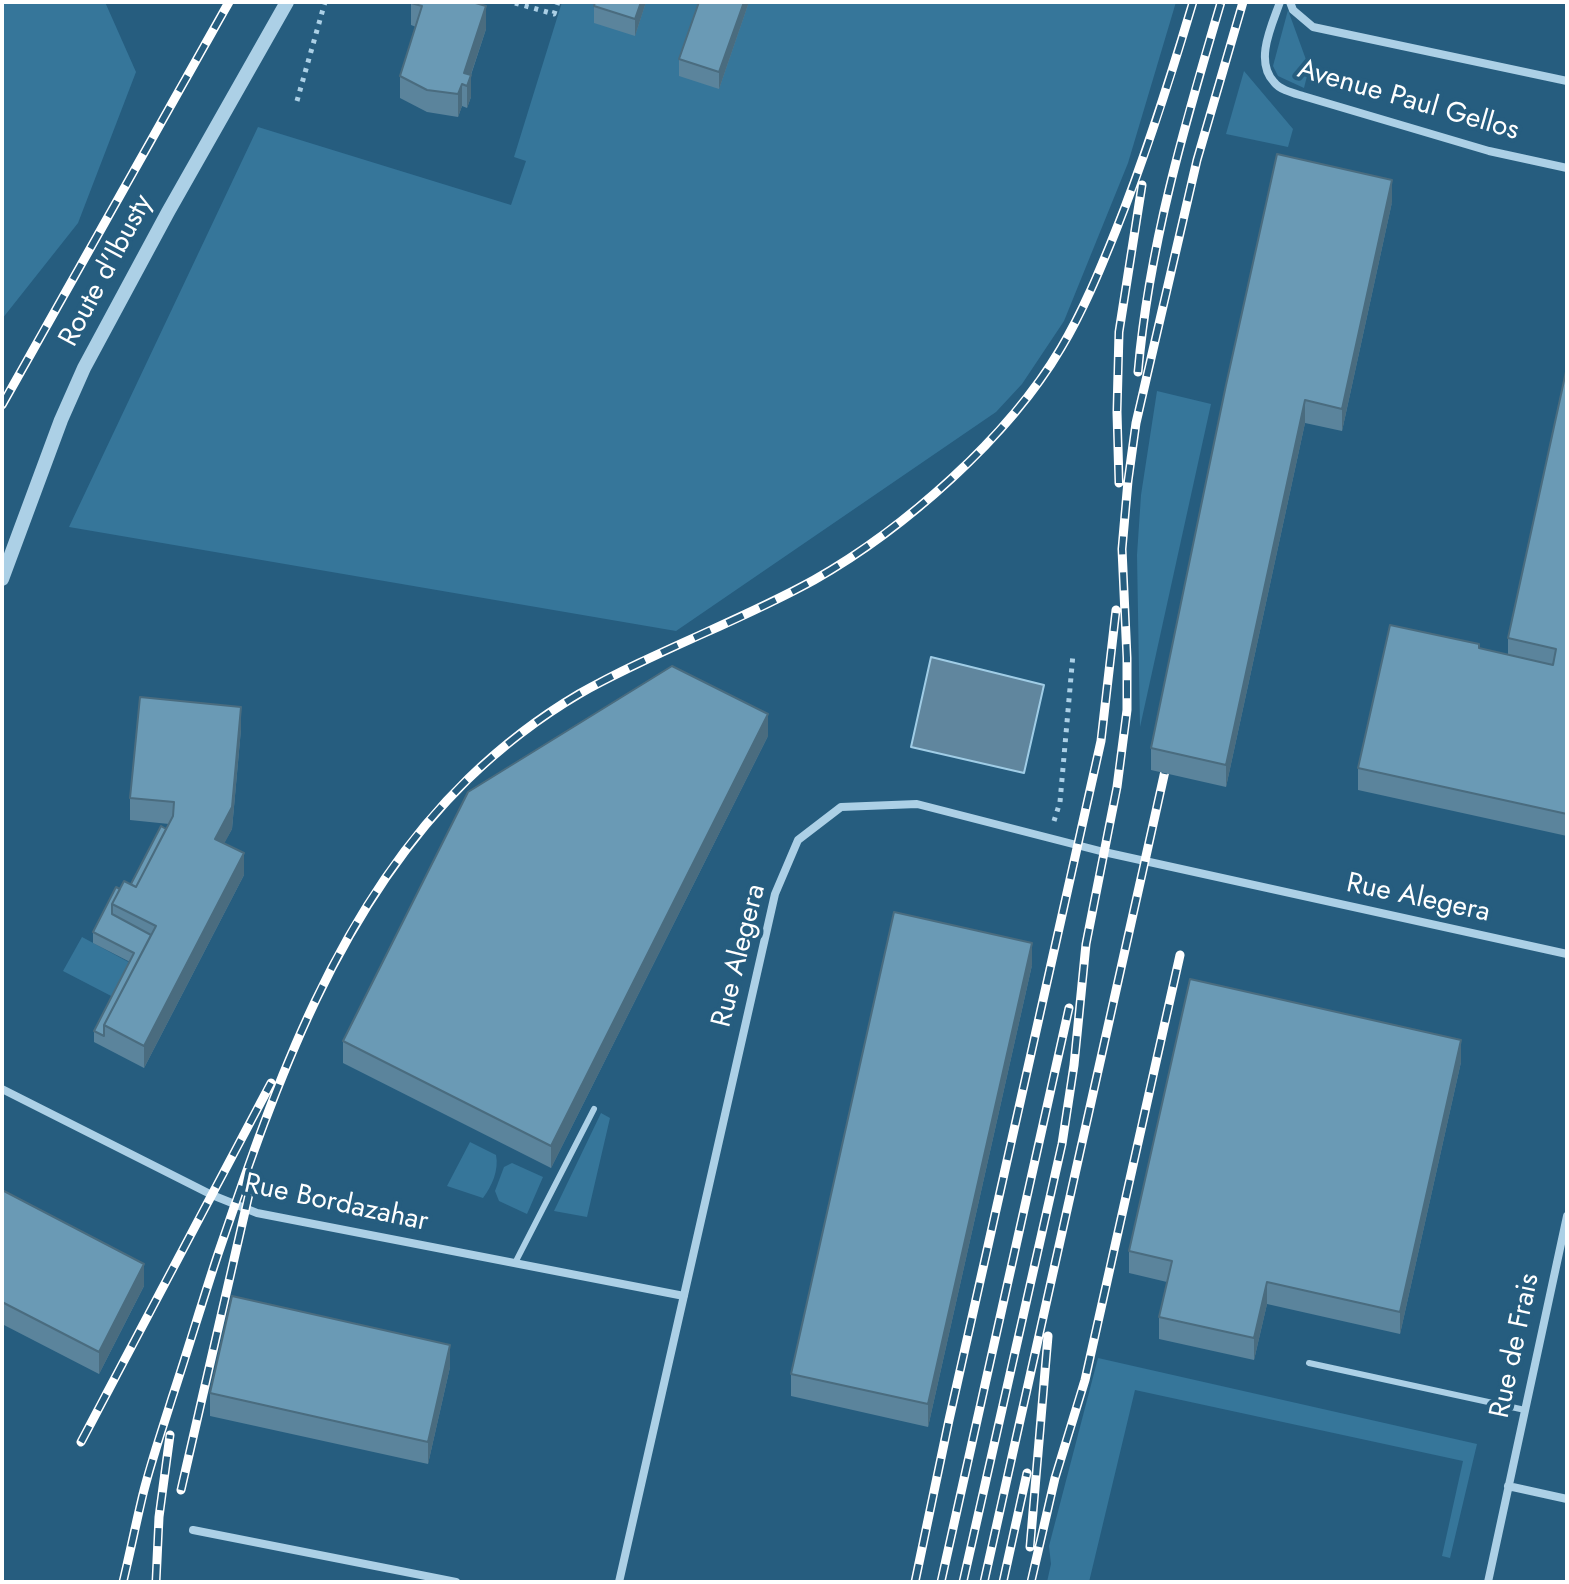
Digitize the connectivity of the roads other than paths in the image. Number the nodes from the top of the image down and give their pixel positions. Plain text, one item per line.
1 (287, 2) edge
2 (1280, 2) edge
3 (1290, 2) edge
4 (1567, 81) edge
5 (1567, 168) edge
6 (2, 579) edge
7 (1567, 954) edge
8 (2, 1089) edge
9 (594, 1109) dead end
10 (1567, 1216) edge
11 (515, 1263) junction
12 (684, 1296) junction
13 (1309, 1363) dead end
14 (1525, 1410) junction
15 (1508, 1486) junction
16 (1567, 1499) edge
17 (193, 1530) dead end
18 (456, 1582) edge
19 (619, 1582) edge
20 (1488, 1582) edge

1 - 6 street, Route d'Ibusty
2 - 5 street, Avenue Paul Gellos
3 - 4 street
7 - 12 street, Rue Alegera
8 - 11 street, Rue Bordazahar
9 - 11 lane
10 - 14 street, Rue de Frais
11 - 12 street, Rue Bordazahar
12 - 19 street, Rue Alegera
13 - 14 lane
14 - 15 street, Rue de Frais
15 - 16 street
15 - 20 street, Rue de Frais
17 - 18 street

